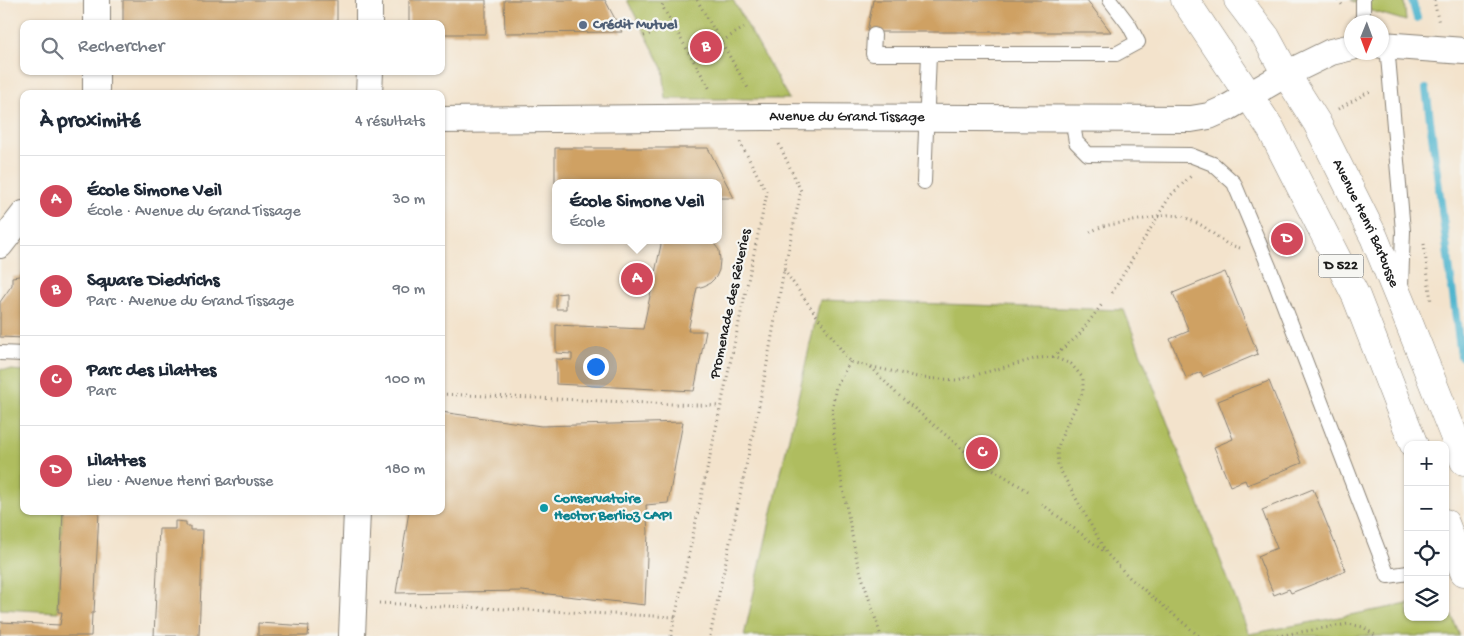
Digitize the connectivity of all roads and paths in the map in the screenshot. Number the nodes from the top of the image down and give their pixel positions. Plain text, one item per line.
1 (97, 0) edge
2 (369, 0) edge
3 (665, 0) edge
4 (697, 0) edge
5 (1110, 0) edge
6 (1186, 0) edge
7 (1238, 0) edge
8 (1363, 0) edge
9 (1434, 0) edge
10 (1363, 15) edge
11 (97, 20) edge
12 (369, 20) edge
13 (674, 26) junction
14 (748, 26) dead end
15 (1435, 29) dead end
16 (874, 35) dead end
17 (644, 36) dead end
18 (722, 41) junction
19 (1389, 45) edge
20 (1344, 49) edge
21 (1464, 50) edge
22 (929, 54) junction
23 (1386, 60) edge
24 (1286, 74) junction
25 (96, 75) edge
26 (370, 75) edge
27 (96, 90) edge
28 (370, 90) edge
29 (1372, 90) dead end
30 (1250, 96) junction
31 (1338, 109) dead end
32 (727, 117) junction
33 (764, 117) junction
34 (927, 119) junction
35 (1072, 119) junction
36 (445, 120) edge
37 (1206, 161) junction
38 (924, 182) dead end
39 (1158, 217) junction
40 (20, 219) edge
41 (1090, 232) dead end
42 (0, 245) edge
43 (1261, 246) junction
44 (784, 270) junction
45 (1112, 293) dead end
46 (1103, 303) dead end
47 (1401, 303) junction
48 (0, 353) edge
49 (20, 354) edge
50 (1054, 356) junction
51 (850, 362) junction
52 (871, 366) junction
53 (445, 394) edge
54 (721, 406) junction
55 (1412, 441) edge
56 (1464, 461) edge
57 (1028, 491) dead end
58 (1042, 504) dead end
59 (357, 515) edge
60 (1447, 531) edge
61 (1107, 554) junction
62 (1456, 564) edge
63 (1404, 574) edge
64 (354, 602) junction
65 (675, 617) junction
66 (352, 636) edge
67 (671, 636) edge
68 (710, 636) edge
69 (880, 636) edge
70 (1199, 636) edge
71 (1277, 636) edge
72 (1376, 636) edge

1 - 11 street
2 - 12 street
3 - 13 path, Promenade des Rêveries
4 - 18 path
5 - 22 lane
6 - 30 main road, D 522
7 - 24 main road, Avenue Henri Barbusse / D 522
8 - 10 lane
9 - 15 path
13 - 17 path
13 - 32 path, Promenade des Rêveries
14 - 18 path
16 - 22 lane
18 - 33 path
19 - 21 street
20 - 24 street, Avenue du Grand Tissage
22 - 34 lane
23 - 47 lane
24 - 30 street, Avenue du Grand Tissage
24 - 47 main road, Avenue Henri Barbusse / D 522
25 - 27 street
26 - 28 street
29 - 31 path
30 - 35 street, Avenue du Grand Tissage
30 - 55 main road, D 522
32 - 33 street, Avenue du Grand Tissage
32 - 36 street, Avenue du Grand Tissage
32 - 54 path, Promenade des Rêveries
33 - 34 street, Avenue du Grand Tissage
33 - 44 path
34 - 35 street, Avenue du Grand Tissage
34 - 38 lane
35 - 37 lane
37 - 39 path
37 - 43 lane
39 - 41 path
39 - 43 path
39 - 45 path
40 - 42 street
43 - 63 lane
44 - 51 path
44 - 68 path
46 - 50 path
47 - 56 main road, Avenue Henri Barbusse / D 522
48 - 49 lane
50 - 52 path
50 - 61 path
51 - 52 path
51 - 69 path
52 - 57 path
53 - 54 path
54 - 65 path, Promenade des Rêveries
58 - 61 path
59 - 64 street
60 - 62 main road
61 - 70 path
64 - 65 path
64 - 66 street
65 - 67 path, Promenade des Rêveries
71 - 72 path

